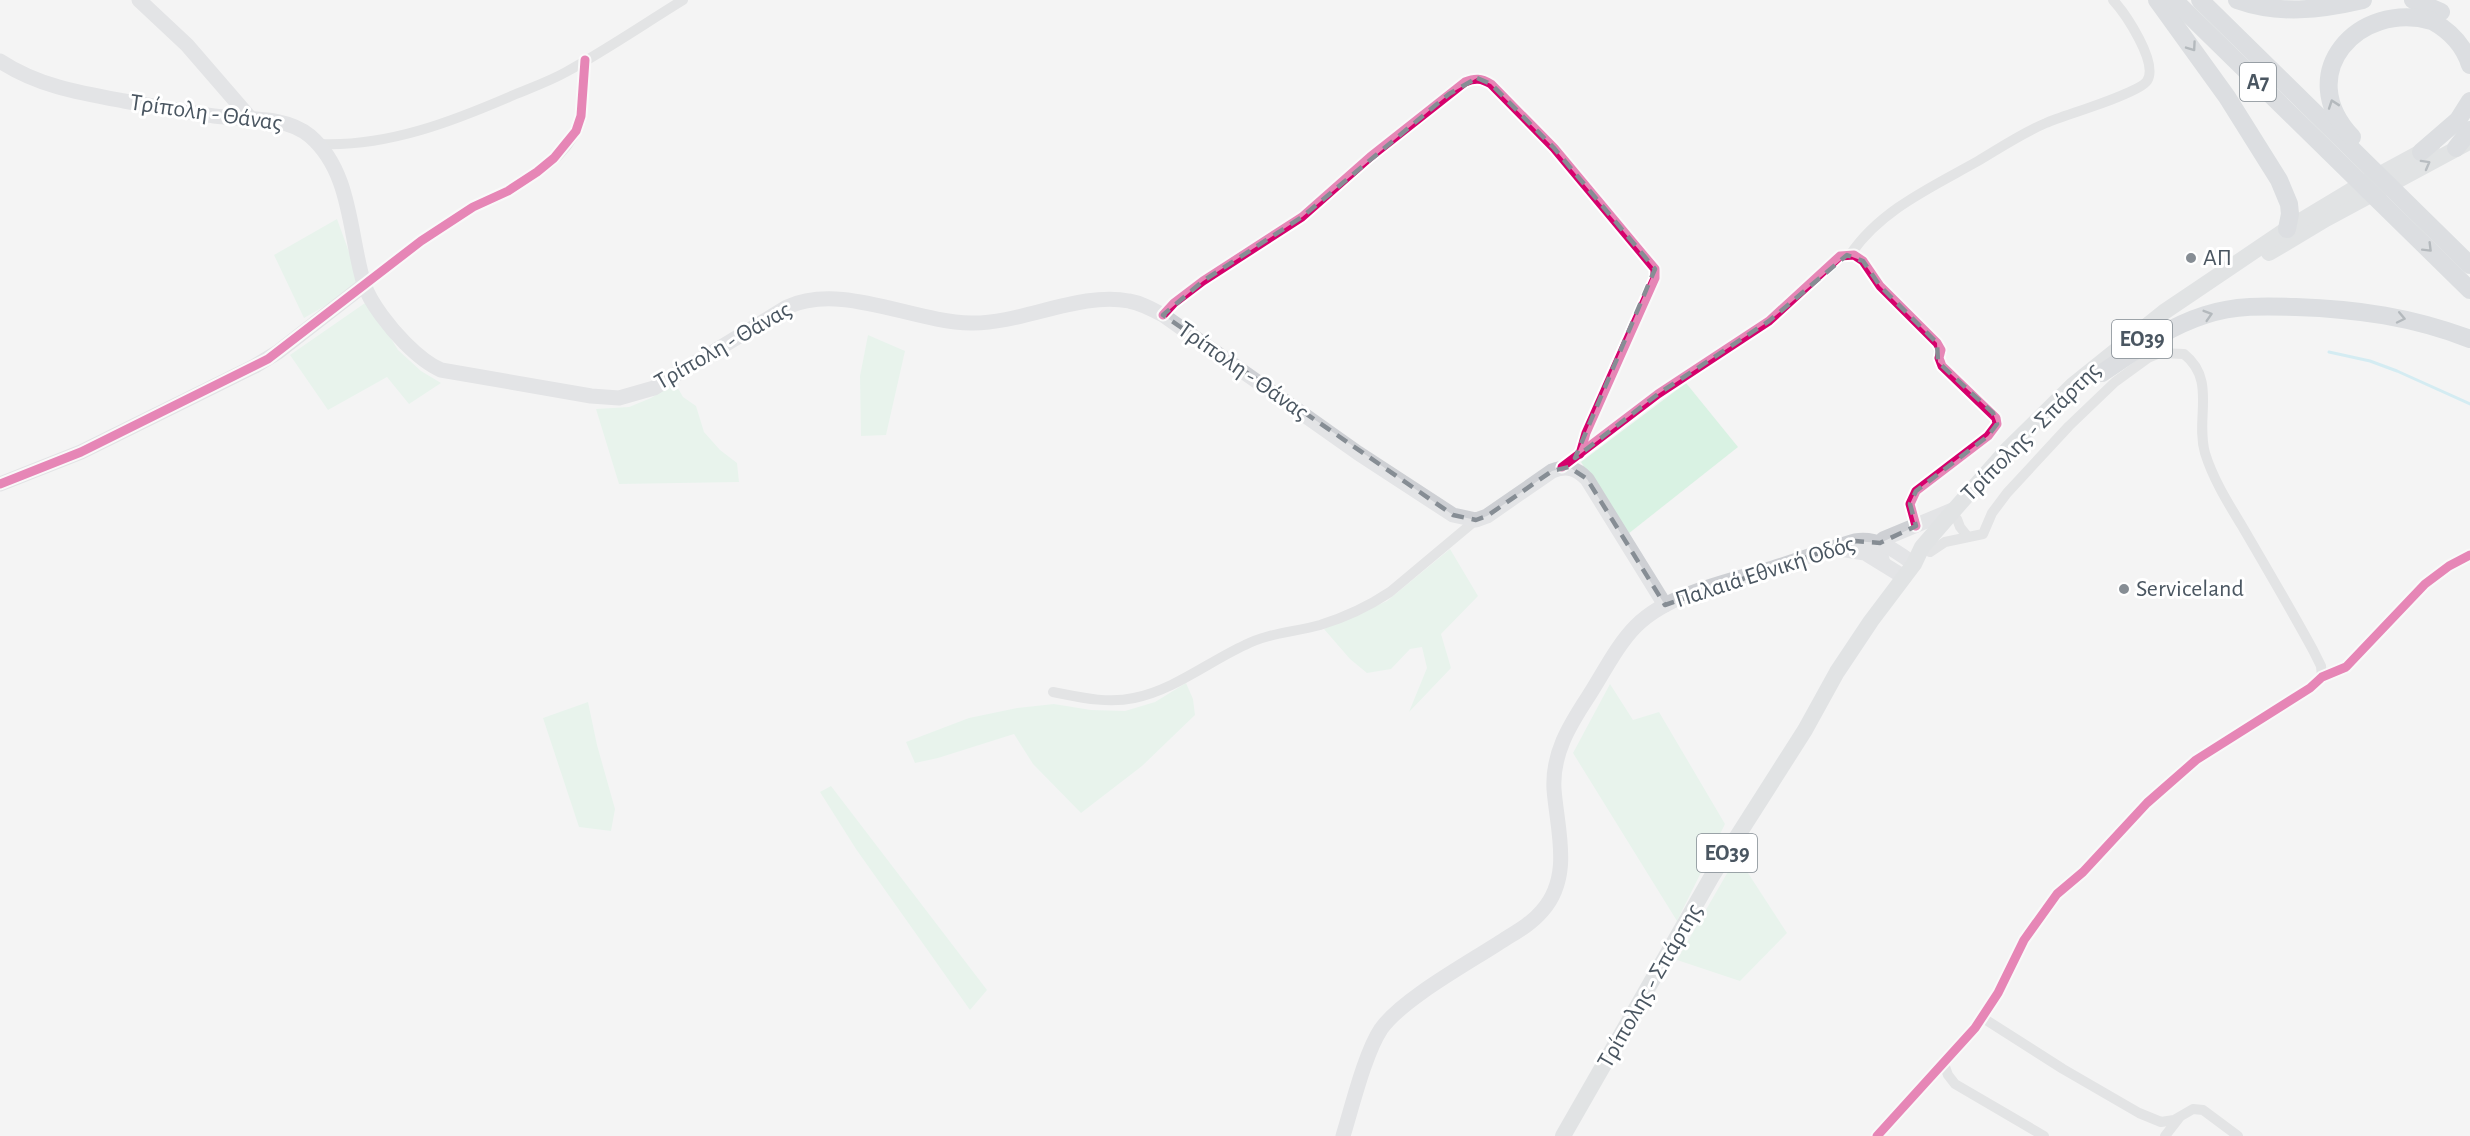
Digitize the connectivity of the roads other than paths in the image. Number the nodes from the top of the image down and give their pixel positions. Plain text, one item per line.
1 (139, 0) edge
2 (683, 0) edge
3 (2113, 0) edge
4 (2157, 0) edge
5 (2174, 0) edge
6 (2200, 0) edge
7 (2237, 0) edge
8 (2363, 0) edge
9 (2413, 0) edge
10 (2470, 41) edge
11 (585, 60) junction
12 (0, 61) edge
13 (2470, 65) edge
14 (2470, 101) edge
15 (252, 120) junction
16 (2470, 129) edge
17 (320, 144) junction
18 (2463, 145) edge
19 (2421, 152) junction
20 (2362, 154) junction
21 (2394, 203) junction
22 (2287, 229) junction
23 (1850, 255) junction
24 (2470, 265) edge
25 (364, 285) junction
26 (2470, 290) edge
27 (1163, 315) junction
28 (2470, 339) edge
29 (2102, 373) junction
30 (1580, 454) junction
31 (1562, 467) junction
32 (0, 484) edge
33 (1956, 514) junction
34 (1476, 520) junction
35 (1916, 526) junction
36 (1968, 537) junction
37 (1880, 543) junction
38 (1834, 549) junction
39 (1930, 552) junction
40 (2470, 555) edge
41 (1883, 563) junction
42 (1909, 571) junction
43 (1665, 605) junction
44 (2322, 677) junction
45 (1053, 692) dead end
46 (1983, 1018) junction
47 (1944, 1064) junction
48 (2179, 1118) junction
49 (1343, 1136) edge
50 (1563, 1136) edge
51 (1877, 1136) edge
52 (2044, 1136) edge
53 (2165, 1136) edge
54 (2238, 1136) edge

1 - 15 main road
2 - 11 street
3 - 23 street
4 -> 22 highway
5 - 21 highway, Α7
6 - 20 highway, Α7
7 - 8 highway
9 - 10 highway
11 - 17 street
11 - 25 street
12 - 15 main road, Τρίπολη - Θάνας
20 -> 13 highway
14 - 19 highway
15 - 17 main road, Τρίπολη - Θάνας
16 - 18 highway
16 - 19 main road, Τρίπολης - Σπάρτης / ΕΟ39
17 - 25 main road, Τρίπολη - Θάνας
29 -> 18 main road, Τρίπολης - Σπάρτης / ΕΟ39
19 - 22 main road, Τρίπολης - Σπάρτης / ΕΟ39
20 - 21 highway, Α7
21 - 24 highway, Α7
21 -> 26 highway, Α7
22 - 33 main road, Τρίπολης - Σπάρτης / ΕΟ39
23 - 30 street
23 - 35 street
25 - 27 main road, Τρίπολη - Θάνας
25 - 32 main road
27 - 30 street
27 - 34 main road, Τρίπολη - Θάνας
29 -> 28 highway
29 - 33 main road, Τρίπολης - Σπάρτης / ΕΟ39
30 - 31 street
31 - 34 main road
31 - 43 main road
33 - 35 main road
33 - 36 street
33 - 39 main road, Τρίπολης - Σπάρτης / ΕΟ39
33 - 42 main road, Τρίπολης - Σπάρτης / ΕΟ39
34 - 45 street
35 - 37 main road
36 - 39 street
36 - 44 street
37 - 38 main road, Παλαιά Εθνική Οδός
37 - 41 main road
37 - 42 main road
38 - 41 main road
38 - 43 main road, Παλαιά Εθνική Οδός
39 - 42 main road, Τρίπολης - Σπάρτης / ΕΟ39
40 - 44 street
41 - 42 main road
42 - 50 main road, Τρίπολης - Σπάρτης / ΕΟ39
43 - 49 main road, Παλαιά Εθνική Οδός
44 - 46 street
46 - 47 street
46 - 48 street
47 - 51 street
47 - 52 street
48 - 53 street
48 - 54 street

